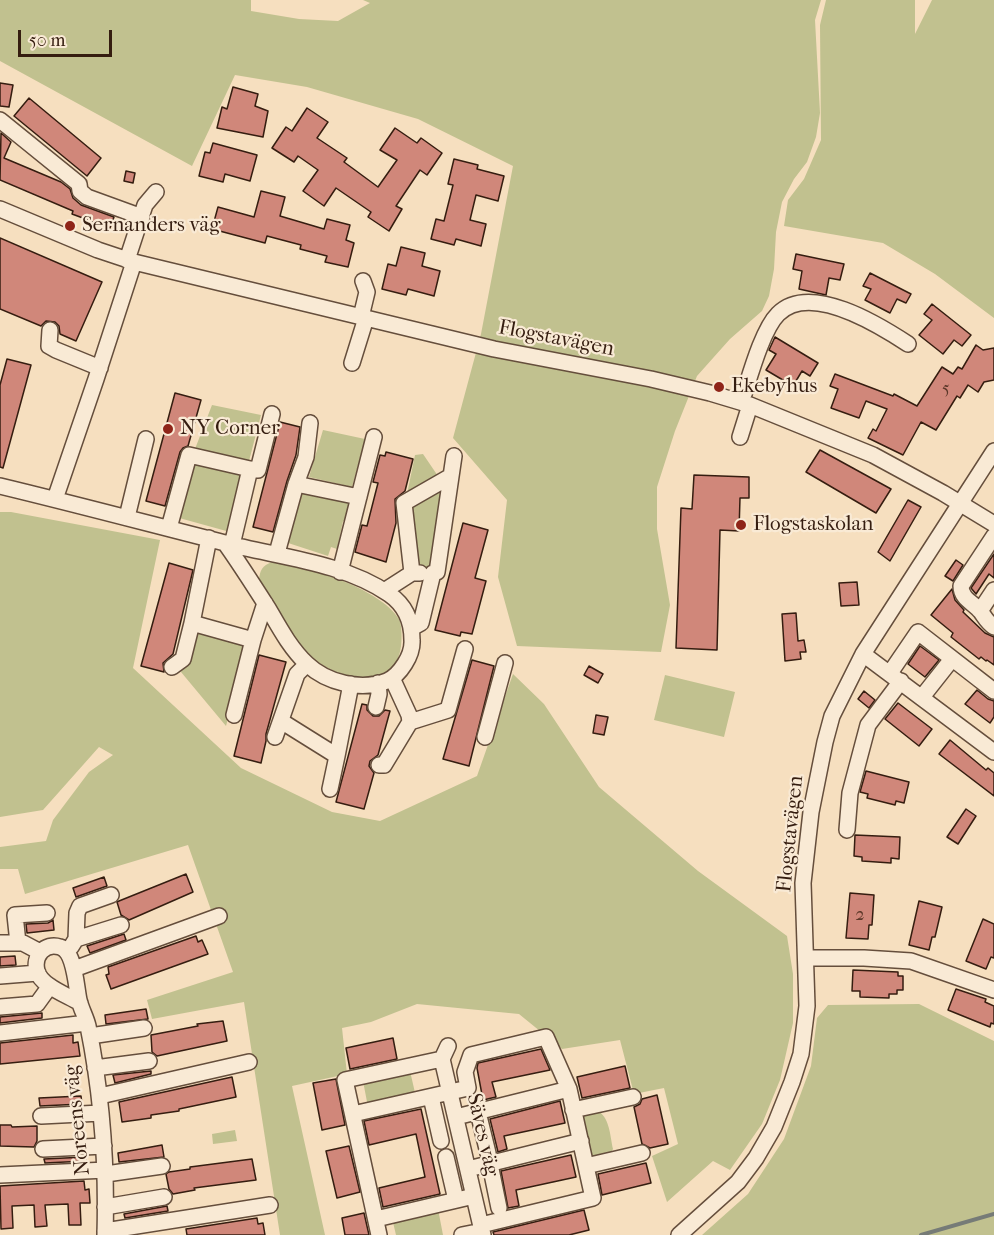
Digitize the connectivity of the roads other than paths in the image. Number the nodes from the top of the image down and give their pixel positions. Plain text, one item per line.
1 (0, 120) edge
2 (156, 192) dead end
3 (0, 209) edge
4 (142, 217) junction
5 (130, 261) junction
6 (363, 280) dead end
7 (363, 318) junction
8 (50, 330) dead end
9 (908, 344) dead end
10 (352, 363) dead end
11 (100, 368) junction
12 (747, 399) junction
13 (272, 414) dead end
14 (310, 423) dead end
15 (374, 437) dead end
16 (740, 437) dead end
17 (146, 439) dead end
18 (994, 451) edge
19 (454, 456) dead end
20 (250, 469) junction
21 (451, 476) junction
22 (296, 484) junction
23 (0, 486) edge
24 (359, 497) junction
25 (54, 499) junction
26 (959, 504) junction
27 (126, 517) junction
28 (994, 524) edge
29 (169, 528) junction
30 (994, 536) edge
31 (209, 538) junction
32 (229, 544) junction
33 (277, 553) junction
34 (340, 572) junction
35 (412, 573) junction
36 (433, 573) junction
37 (994, 590) edge
38 (384, 591) junction
39 (265, 603) junction
40 (980, 611) junction
41 (192, 623) junction
42 (994, 627) edge
43 (412, 628) junction
44 (253, 640) junction
45 (465, 649) dead end
46 (863, 654) junction
47 (952, 659) junction
48 (505, 663) dead end
49 (307, 664) junction
50 (172, 667) dead end
51 (895, 677) junction
52 (385, 681) junction
53 (351, 684) junction
54 (994, 691) edge
55 (922, 697) junction
56 (376, 707) dead end
57 (234, 715) dead end
58 (280, 721) junction
59 (410, 722) junction
60 (275, 737) dead end
61 (485, 737) dead end
62 (991, 743) edge
63 (337, 756) junction
64 (379, 765) dead end
65 (330, 789) dead end
66 (847, 830) dead end
67 (111, 896) dead end
68 (47, 913) dead end
69 (219, 916) dead end
70 (122, 925) dead end
71 (0, 943) edge
72 (18, 943) junction
73 (72, 946) junction
74 (40, 952) junction
75 (807, 958) junction
76 (74, 969) junction
77 (38, 973) junction
78 (0, 976) edge
79 (50, 986) junction
80 (994, 990) edge
81 (80, 1002) junction
82 (0, 1007) edge
83 (144, 1028) dead end
84 (88, 1030) junction
85 (0, 1033) edge
86 (149, 1061) dead end
87 (249, 1062) dead end
88 (95, 1068) junction
89 (468, 1088) junction
90 (569, 1089) junction
91 (451, 1092) junction
92 (100, 1096) junction
93 (431, 1097) junction
94 (633, 1097) dead end
95 (475, 1108) junction
96 (573, 1110) junction
97 (101, 1113) junction
98 (353, 1114) junction
99 (41, 1116) dead end
100 (456, 1117) junction
101 (441, 1141) dead end
102 (581, 1141) junction
103 (104, 1146) junction
104 (43, 1149) dead end
105 (642, 1153) dead end
106 (446, 1157) dead end
107 (489, 1159) junction
108 (162, 1166) dead end
109 (586, 1166) junction
110 (468, 1169) junction
111 (106, 1172) junction
112 (0, 1175) edge
113 (474, 1196) junction
114 (164, 1197) dead end
115 (456, 1200) junction
116 (270, 1205) dead end
117 (105, 1207) junction
118 (375, 1219) junction
119 (503, 1221) edge
120 (482, 1230) edge
121 (105, 1233) edge
122 (379, 1235) edge
123 (463, 1235) edge
124 (679, 1235) edge

1 - 4 street
2 - 4 street
3 - 5 street, Flogstavägen
4 - 5 street
5 - 7 street, Flogstavägen
5 - 11 street
6 - 7 street
7 - 10 street
7 - 12 street, Flogstavägen
8 - 11 street
9 - 12 street
11 - 25 street
12 - 16 street
12 - 26 street, Flogstavägen
13 - 20 street
14 - 22 street
15 - 24 street
17 - 27 street
18 - 26 street, Flogstavägen
19 - 21 street
20 - 29 street
20 - 32 street
21 - 35 street
21 - 36 street
22 - 24 street
22 - 33 street
23 - 25 street
24 - 34 street
25 - 27 street
26 - 28 street
26 - 46 street, Flogstavägen
27 - 29 street
29 - 31 street
30 - 40 street
31 - 32 street
31 - 41 street
32 - 33 street
32 - 39 street
33 - 34 street
34 - 38 street
35 - 36 street
35 - 38 street
36 - 43 street
37 - 40 street
38 - 43 street
39 - 44 street
39 - 49 street
40 - 42 street
41 - 44 street
41 - 50 street
43 - 52 street
44 - 57 street
45 - 59 street
46 - 51 street
46 - 75 street, Flogstavägen
47 - 51 street
47 - 54 street
47 - 55 street
48 - 61 street
49 - 53 street
49 - 58 street
51 - 55 street
51 - 66 street
52 - 53 street
52 - 56 street
52 - 59 street
53 - 63 street
55 - 62 street
58 - 60 street
58 - 63 street
59 - 64 street
63 - 65 street
67 - 73 street
68 - 72 street
69 - 76 street
70 - 73 street
71 - 72 street
72 - 74 street
73 - 74 street
73 - 76 street, Noreens väg
74 - 77 street
75 - 80 street
75 - 124 street, Flogstavägen
76 - 81 street, Noreens väg
77 - 78 street
77 - 79 street
79 - 81 street
79 - 82 street
81 - 84 street, Noreens väg
83 - 84 street
84 - 85 street
84 - 88 street, Noreens väg
86 - 88 street
87 - 92 street
88 - 92 street, Noreens väg
89 - 90 street
89 - 91 street
89 - 95 street
90 - 95 street
90 - 96 street
91 - 93 street
91 - 98 street, Säves väg
91 - 100 street, Säves väg
92 - 97 street, Noreens väg
93 - 98 street
93 - 101 street
94 - 96 street
95 - 100 street
95 - 107 street
96 - 102 street
97 - 99 street
97 - 103 street, Noreens väg
98 - 118 street
100 - 110 street, Säves väg
102 - 107 street
102 - 109 street
103 - 104 street
103 - 111 street, Noreens väg
105 - 109 street
106 - 115 street
107 - 110 street
107 - 119 street
108 - 111 street
109 - 119 street
110 - 113 street, Säves väg
111 - 112 street
111 - 117 street, Noreens väg
113 - 115 street
113 - 120 street, Säves väg
114 - 117 street
115 - 118 street
116 - 121 street
117 - 121 street, Noreens väg
118 - 122 street
119 - 120 street
120 - 123 street

